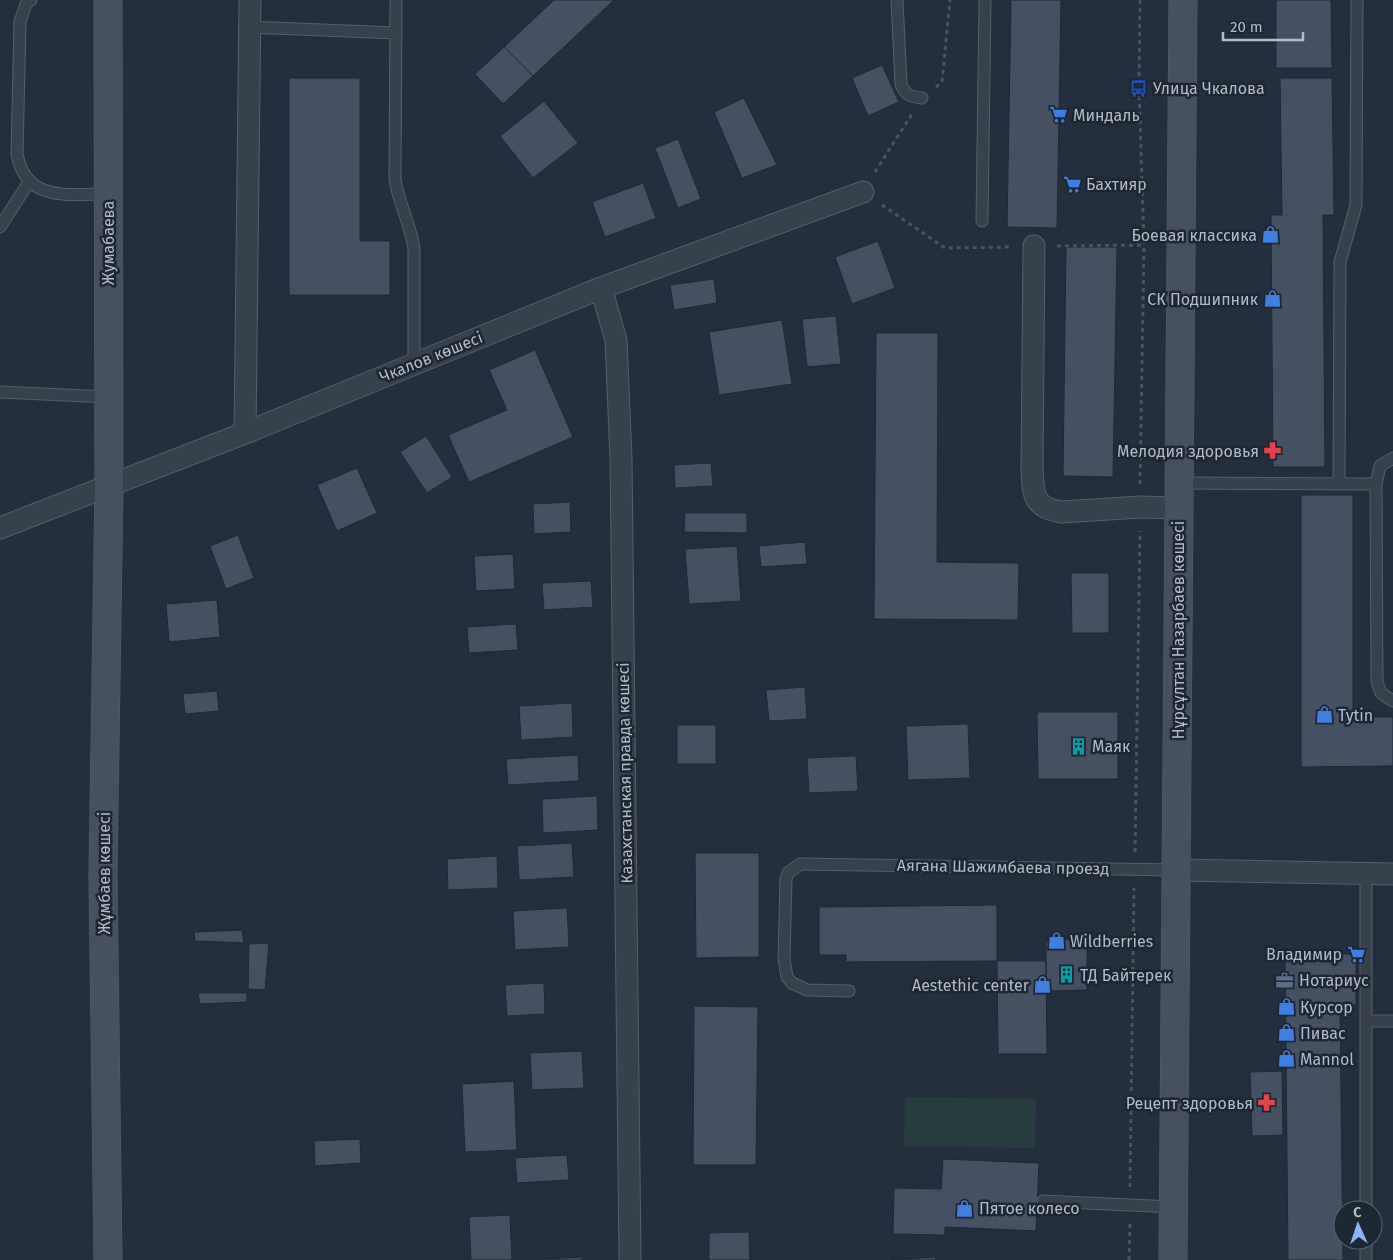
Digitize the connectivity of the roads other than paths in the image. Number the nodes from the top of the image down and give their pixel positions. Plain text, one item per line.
1 (31, 0) edge
2 (108, 0) edge
3 (250, 0) edge
4 (396, 0) edge
5 (897, 0) edge
6 (985, 0) edge
7 (1183, 0) edge
8 (1358, 0) edge
9 (250, 27) junction
10 (396, 33) junction
11 (922, 98) dead end
12 (29, 182) junction
13 (863, 192) road end
14 (108, 194) junction
15 (982, 221) dead end
16 (0, 226) edge
17 (1034, 246) road end
18 (601, 288) junction
19 (414, 364) junction
20 (0, 392) edge
21 (108, 396) junction
22 (245, 432) junction
23 (1393, 458) edge
24 (1339, 484) junction
25 (1376, 484) junction
26 (108, 486) junction
27 (1179, 496) junction
28 (0, 528) edge
29 (1393, 701) edge
30 (1177, 870) junction
31 (1366, 873) junction
32 (1393, 874) edge
33 (849, 991) dead end
34 (1367, 1021) junction
35 (1393, 1021) edge
36 (1366, 1200) edge
37 (1043, 1202) dead end
38 (1173, 1208) junction
39 (108, 1260) edge
40 (630, 1260) edge
41 (1173, 1260) edge

1 - 12 lane
2 - 14 main road, Жумабаева
3 - 9 street
4 - 10 lane
5 - 11 lane
6 - 15 lane
7 - 27 main road, Нұрсұлтан Назарбаев көшесі
8 - 24 lane
9 - 10 lane
9 - 22 street
10 - 19 lane
12 - 14 lane
12 - 16 lane
13 - 18 street, Чкалов көшесі
14 - 21 main road, Жумабаева
17 - 27 street
18 - 19 street, Чкалов көшесі
18 - 40 street, Казахстанская правда көшесі
19 - 22 street, Чкалов көшесі
20 - 21 lane
21 - 26 main road, Жумабаева
22 - 26 street, Чкалов көшесі
23 - 25 lane
24 - 25 lane
24 - 27 lane
25 - 29 lane
26 - 28 street, Чкалов көшесі
26 - 39 main road, Жұмбаев көшесі
27 - 30 main road, Нұрсұлтан Назарбаев көшесі
30 - 31 street, Аягана Шажимбаева проезд
30 - 33 lane, Аягана Шажимбаева проезд
30 - 38 main road, Нұрсұлтан Назарбаев көшесі
31 - 32 street, Аягана Шажимбаева проезд
31 - 34 lane
34 - 35 lane
34 - 36 lane
37 - 38 lane
38 - 41 main road, Нұрсұлтан Назарбаев көшесі

